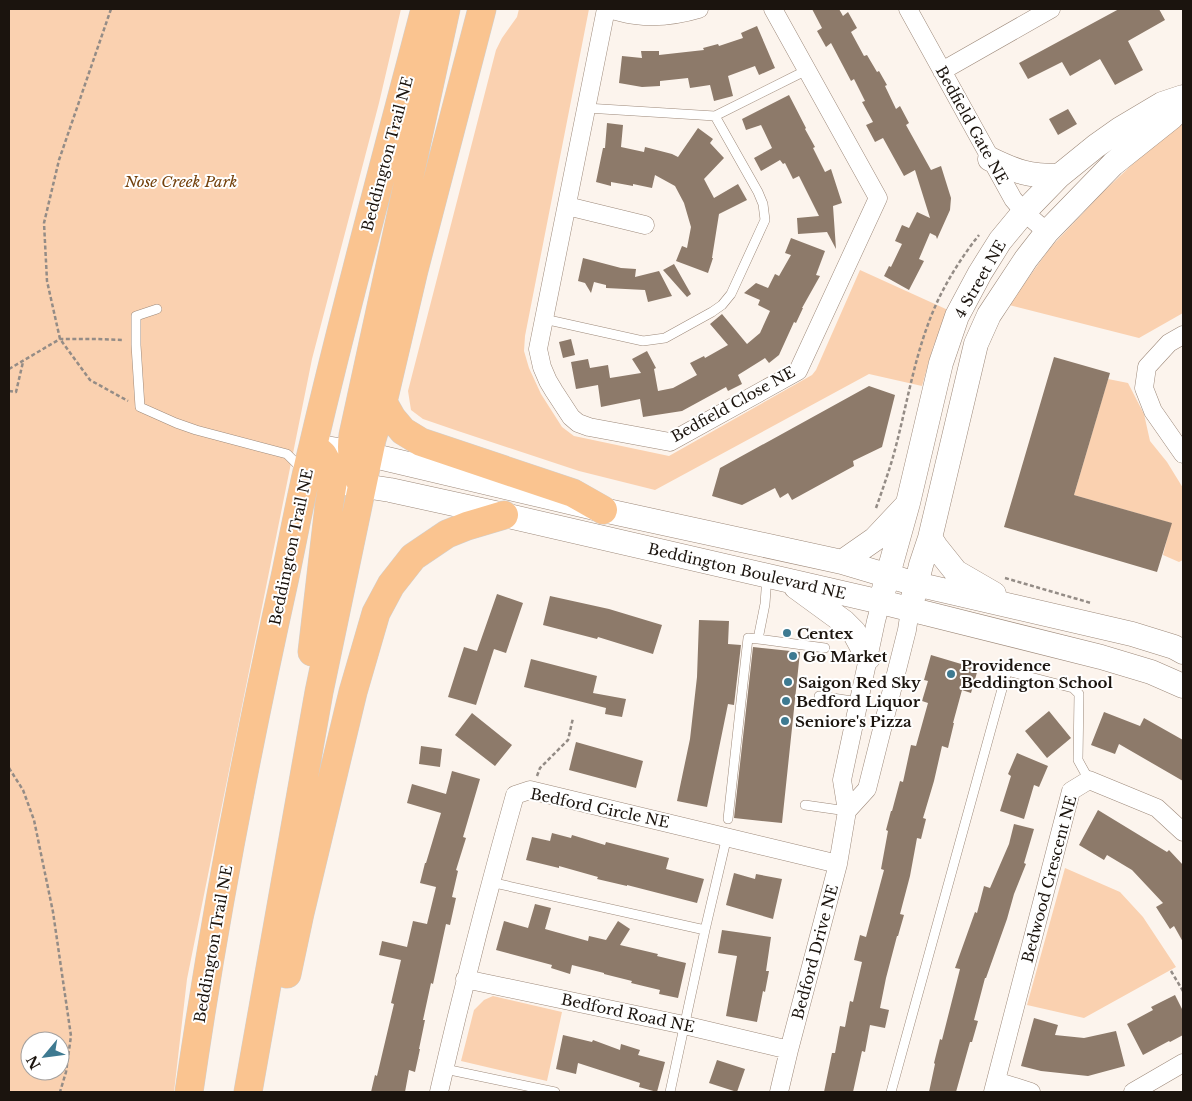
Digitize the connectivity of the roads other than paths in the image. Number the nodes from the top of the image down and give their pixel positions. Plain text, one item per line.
1 (425, 9) edge
2 (446, 9) edge
3 (482, 9) edge
4 (607, 9) edge
5 (699, 9) edge
6 (773, 9) edge
7 (908, 9) edge
8 (1050, 9) edge
9 (807, 70) junction
10 (942, 71) junction
11 (1183, 97) edge
12 (1183, 104) edge
13 (586, 108) junction
14 (715, 116) junction
15 (990, 159) junction
16 (1059, 176) junction
17 (567, 206) junction
18 (1024, 212) junction
19 (645, 225) dead end
20 (1047, 232) junction
21 (157, 309) dead end
22 (544, 319) junction
23 (1176, 339) edge
24 (383, 402) junction
25 (361, 453) junction
26 (1183, 454) edge
27 (301, 455) junction
28 (332, 481) junction
29 (362, 486) junction
30 (908, 503) junction
31 (603, 510) junction
32 (504, 515) junction
33 (930, 538) junction
34 (842, 562) junction
35 (888, 576) junction
36 (776, 578) junction
37 (916, 584) junction
38 (881, 602) junction
39 (1015, 606) junction
40 (910, 610) junction
41 (758, 639) junction
42 (825, 648) dead end
43 (1183, 652) edge
44 (868, 658) junction
45 (1183, 686) edge
46 (319, 692) junction
47 (819, 696) dead end
48 (859, 702) junction
49 (1089, 780) junction
50 (805, 805) dead end
51 (847, 811) junction
52 (727, 828) junction
53 (1183, 832) edge
54 (838, 864) junction
55 (490, 882) junction
56 (705, 930) junction
57 (465, 979) junction
58 (684, 1025) junction
59 (789, 1050) junction
60 (1183, 1063) edge
61 (445, 1069) junction
62 (995, 1086) edge
63 (189, 1092) edge
64 (248, 1092) edge
65 (260, 1092) edge
66 (439, 1092) edge
67 (555, 1092) edge
68 (670, 1092) edge
69 (779, 1092) edge
70 (892, 1092) edge
71 (1031, 1092) edge
72 (1133, 1092) edge

1 - 27 main road, Beddington Trail NE
2 - 25 main road
3 - 24 main road
4 - 5 street, Bedfield Close NE
4 - 13 street, Bedfield Close NE
6 - 9 street, Bedfield Close NE
7 - 10 street, Bedfield Gate NE
8 - 10 street
9 - 14 lane
9 - 22 street, Bedfield Close NE
10 - 15 street, Bedfield Gate NE
11 - 16 main road, 4 Street NE
12 - 20 main road, 4 Street NE
13 - 14 lane
13 - 17 street, Bedfield Close NE
14 - 22 lane
15 - 16 main road
15 - 18 street, Bedfield Gate NE
16 - 18 main road, 4 Street NE
17 - 19 street
17 - 22 street, Bedfield Close NE
18 - 20 street, Bedfield Gate NE
18 - 30 main road, 4 Street NE
20 - 33 main road, 4 Street NE
21 - 27 lane
23 - 26 street
24 - 25 main road
24 - 31 main road
25 - 27 main road, Beddington Boulevard NE
25 - 29 main road
25 - 31 main road, Beddington Boulevard NE
27 - 28 main road
27 - 63 main road, Beddington Trail NE
28 - 29 main road, Beddington Boulevard NE
28 - 46 main road
29 - 32 main road, Beddington Boulevard NE
29 - 46 main road
30 - 34 main road
30 - 35 main road, 4 Street NE
31 - 34 main road, Beddington Boulevard NE
32 - 36 main road, Beddington Boulevard NE
32 - 65 main road
33 - 37 main road, 4 Street NE
33 - 39 main road
34 - 35 main road, Beddington Boulevard NE
35 - 37 main road, Beddington Boulevard NE
35 - 38 main road, 4 Street NE
36 - 38 main road, Beddington Boulevard NE
36 - 41 lane
36 - 44 main road
37 - 39 main road, Beddington Boulevard NE
37 - 40 main road, 4 Street NE
38 - 40 main road, Beddington Boulevard NE
38 - 44 street, Bedford Drive NE
39 - 43 main road, Beddington Boulevard NE
40 - 45 main road, Beddington Boulevard NE
40 - 51 street
41 - 42 lane
41 - 52 lane
44 - 48 street, Bedford Drive NE
46 - 64 main road
47 - 48 lane
48 - 51 street, Bedford Drive NE
49 - 53 street, Bedwood Crescent NE
49 - 62 street, Bedwood Crescent NE
49 - 70 lane
50 - 51 lane
51 - 54 street, Bedford Drive NE
52 - 54 street, Bedford Circle NE
52 - 55 street, Bedford Circle NE
52 - 56 lane
54 - 59 street, Bedford Drive NE
55 - 56 lane
55 - 57 street, Bedford Circle NE
56 - 58 lane
57 - 58 street, Bedford Road NE
57 - 61 street, Bedford Circle NE
58 - 59 street, Bedford Road NE
58 - 68 lane
59 - 69 street, Bedford Drive NE
60 - 72 street
61 - 66 street, Bedford Circle NE
61 - 67 lane
62 - 71 street

